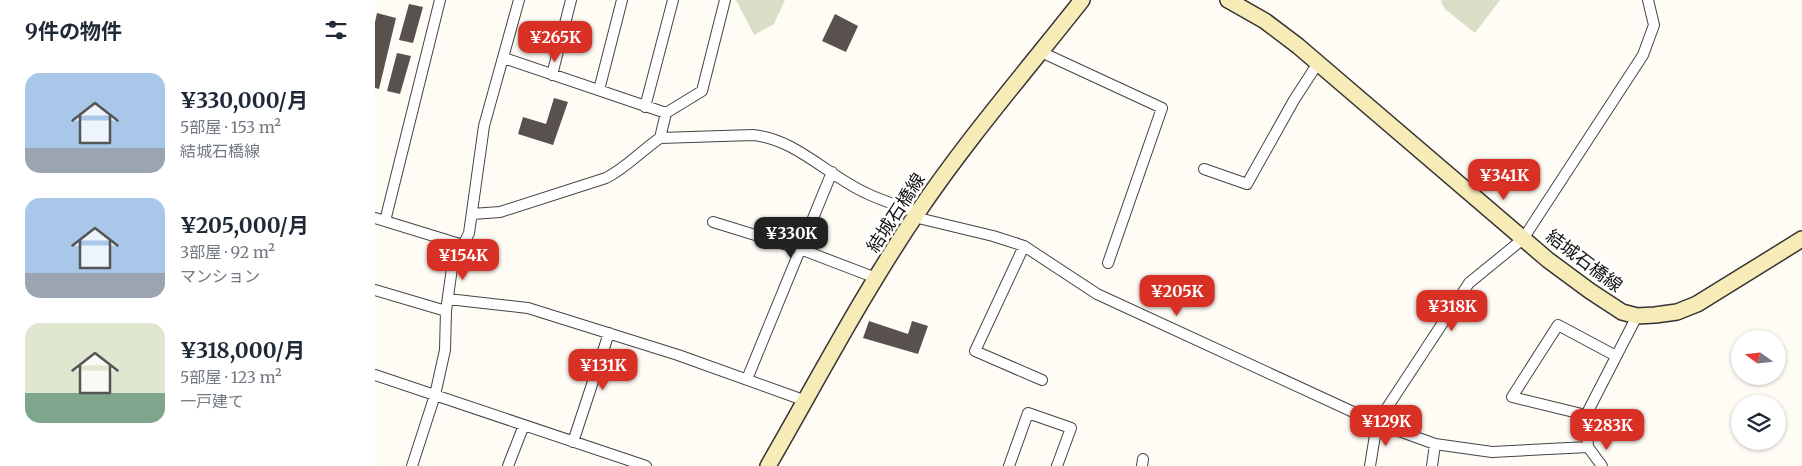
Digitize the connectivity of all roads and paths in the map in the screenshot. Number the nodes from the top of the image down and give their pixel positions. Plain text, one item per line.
1 (440, 0) edge
2 (519, 0) edge
3 (571, 0) edge
4 (622, 0) edge
5 (673, 0) edge
6 (725, 0) edge
7 (1082, 0) edge
8 (1648, 0) edge
9 (1237, 2) edge
10 (1041, 52) junction
11 (504, 58) junction
12 (1318, 63) junction
13 (552, 75) junction
14 (599, 90) junction
15 (645, 107) junction
16 (666, 113) junction
17 (660, 138) junction
18 (1204, 168) dead end
19 (832, 172) junction
20 (472, 214) junction
21 (916, 215) junction
22 (380, 220) edge
23 (713, 222) dead end
24 (1523, 238) junction
25 (1802, 239) edge
26 (463, 245) junction
27 (1024, 246) junction
28 (800, 249) junction
29 (1108, 263) dead end
30 (877, 278) junction
31 (375, 290) edge
32 (448, 299) junction
33 (446, 312) junction
34 (1637, 316) junction
35 (609, 333) junction
36 (1616, 356) junction
37 (375, 375) edge
38 (747, 379) junction
39 (1042, 380) dead end
40 (435, 395) junction
41 (805, 401) junction
42 (1586, 415) junction
43 (1377, 423) junction
44 (524, 425) junction
45 (573, 442) junction
46 (1435, 444) junction
47 (1588, 447) junction
48 (617, 461) edge
49 (412, 466) edge
50 (508, 466) edge
51 (646, 466) edge
52 (768, 466) edge
53 (1009, 466) edge
54 (1057, 466) edge
55 (1370, 466) edge
56 (1432, 466) edge
57 (1602, 466) edge

1 - 22 street
2 - 11 street
3 - 13 street
4 - 14 street
5 - 15 street
6 - 16 street
7 - 10 main road, 結城石橋線
8 - 24 street
9 - 12 main road, 結城石橋線
10 - 21 main road, 結城石橋線
10 - 29 street
11 - 13 street
11 - 20 street
12 - 18 street
12 - 24 main road, 結城石橋線
13 - 14 street
14 - 15 street
15 - 16 street
16 - 17 street
17 - 19 street
17 - 20 street
19 - 21 street
19 - 28 street
20 - 26 street
21 - 27 street
21 - 30 main road, 結城石橋線
22 - 26 street
23 - 28 street
24 - 34 main road, 結城石橋線
24 - 43 street
25 - 34 main road, 結城石橋線
26 - 32 street
27 - 39 street
27 - 43 street
28 - 30 street
28 - 38 street
30 - 41 main road, 結城石橋線
31 - 33 street
32 - 33 street
32 - 35 street
33 - 40 street
34 - 36 street
35 - 38 street
35 - 45 street
36 - 42 street
36 - 42 street
37 - 40 street
38 - 41 street
40 - 44 street
40 - 49 street
41 - 52 main road, 結城石橋線
42 - 47 street
43 - 46 street
43 - 55 street
44 - 45 street
44 - 50 street
45 - 48 street
46 - 47 street
46 - 56 street
47 - 57 street
48 - 51 street
53 - 54 street

